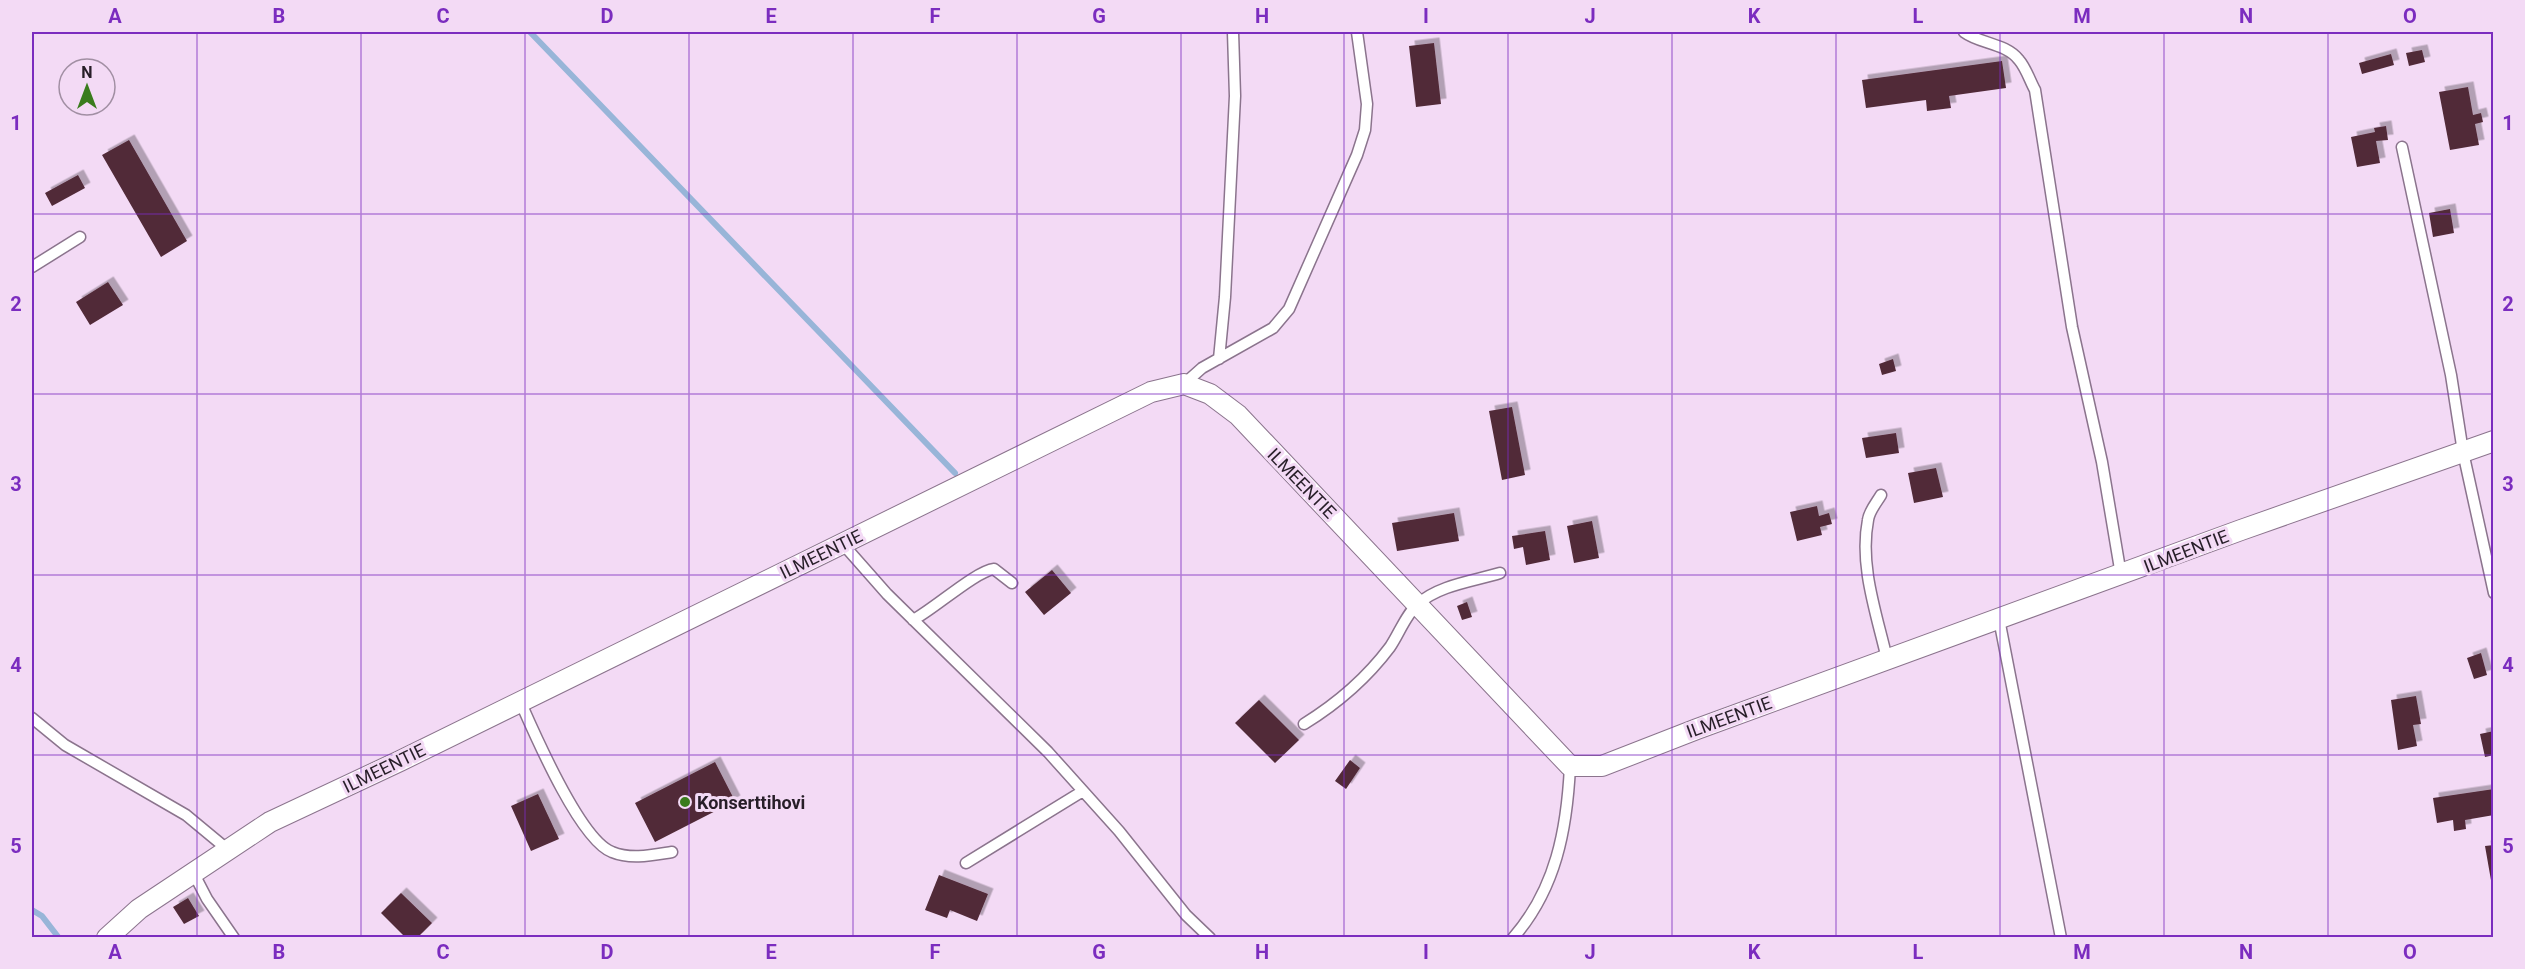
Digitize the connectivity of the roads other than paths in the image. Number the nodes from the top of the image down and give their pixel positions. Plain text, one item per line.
1 (1233, 32) edge
2 (1357, 32) edge
3 (1964, 32) edge
4 (2402, 147) dead end
5 (80, 237) dead end
6 (32, 267) edge
7 (1219, 359) junction
8 (1184, 384) junction
9 (2493, 441) edge
10 (2463, 452) junction
11 (1881, 495) dead end
12 (842, 543) junction
13 (1500, 573) dead end
14 (2121, 575) junction
15 (1012, 583) dead end
16 (2493, 593) edge
17 (1417, 604) junction
18 (1999, 619) junction
19 (914, 620) junction
20 (1887, 660) junction
21 (520, 701) junction
22 (32, 718) edge
23 (1304, 724) dead end
24 (1570, 766) junction
25 (1083, 791) junction
26 (227, 849) junction
27 (672, 852) dead end
28 (966, 863) dead end
29 (193, 872) junction
30 (107, 938) edge
31 (234, 938) edge
32 (1210, 938) edge
33 (1513, 938) edge
34 (2061, 938) edge

1 - 7 lane
2 - 7 lane
3 - 14 lane
4 - 10 lane
5 - 6 lane
7 - 8 lane
8 - 12 street, ILMEENTIE
8 - 17 street, ILMEENTIE
9 - 10 street, ILMEENTIE
10 - 14 street, ILMEENTIE
10 - 16 lane
11 - 20 lane
12 - 19 lane
12 - 21 street, ILMEENTIE
13 - 17 lane
14 - 18 street, ILMEENTIE
15 - 19 lane
17 - 23 lane
17 - 24 street, ILMEENTIE
18 - 20 street, ILMEENTIE
18 - 34 lane
19 - 25 lane
20 - 24 street, ILMEENTIE
21 - 26 street, ILMEENTIE
21 - 27 lane
22 - 26 lane
24 - 33 lane
25 - 28 lane
25 - 32 lane
26 - 29 street, ILMEENTIE
29 - 30 street, ILMEENTIE
29 - 31 lane

